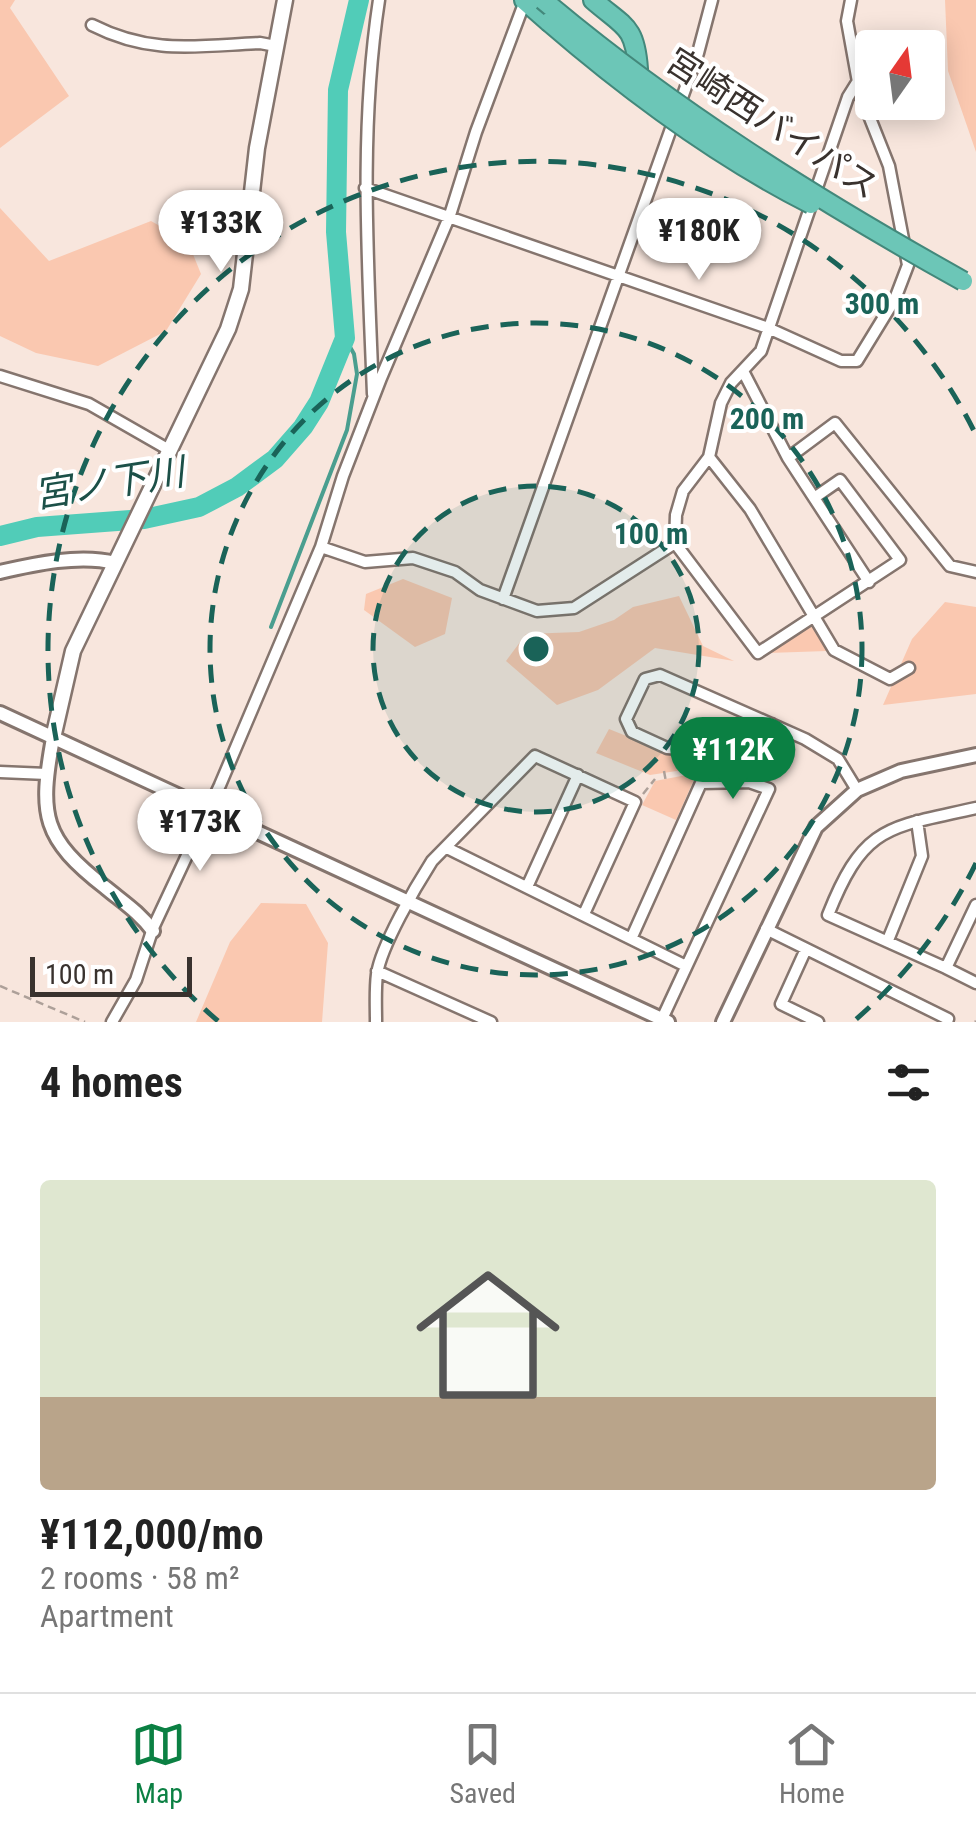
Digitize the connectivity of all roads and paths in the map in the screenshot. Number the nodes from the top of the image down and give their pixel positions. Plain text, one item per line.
1 (285, 0) edge
2 (380, 0) edge
3 (543, 0) edge
4 (555, 0) edge
5 (593, 0) edge
6 (712, 0) edge
7 (851, 0) edge
8 (524, 1) edge
9 (92, 25) dead end
10 (276, 46) junction
11 (855, 64) edge
12 (638, 69) junction
13 (855, 86) edge
14 (871, 120) edge
15 (366, 188) junction
16 (450, 215) junction
17 (910, 252) junction
18 (617, 275) junction
19 (970, 281) edge
20 (768, 328) junction
21 (744, 372) junction
22 (0, 376) edge
23 (374, 400) junction
24 (171, 451) junction
25 (708, 457) junction
26 (788, 458) junction
27 (814, 498) junction
28 (675, 543) junction
29 (320, 547) junction
30 (115, 563) junction
31 (0, 572) edge
32 (976, 572) edge
33 (869, 582) junction
34 (503, 599) junction
35 (815, 616) junction
36 (909, 668) dead end
37 (0, 713) edge
38 (772, 724) junction
39 (53, 738) junction
40 (976, 755) edge
41 (664, 771) dead end
42 (0, 772) edge
43 (47, 774) junction
44 (578, 775) junction
45 (655, 779) dead end
46 (666, 782) dead end
47 (857, 790) junction
48 (635, 802) junction
49 (209, 807) junction
50 (976, 808) edge
51 (917, 822) junction
52 (447, 848) junction
53 (527, 888) junction
54 (408, 901) junction
55 (976, 905) edge
56 (584, 914) junction
57 (766, 929) junction
58 (153, 931) junction
59 (631, 940) junction
60 (888, 940) junction
61 (806, 949) junction
62 (686, 966) junction
63 (946, 968) junction
64 (377, 971) junction
65 (976, 983) edge
66 (0, 986) edge
67 (665, 1020) edge
68 (84, 1022) edge
69 (112, 1022) edge
70 (376, 1022) edge
71 (491, 1022) edge
72 (723, 1022) edge
73 (818, 1022) edge
74 (947, 1022) edge

1 - 10 main road
2 - 15 street
3 - 17 highway, 宮崎西バイパス, bridge
4 - 12 highway, 宮崎西バイパス, bridge
5 - 12 highway
6 - 18 street
7 - 11 street
8 - 16 street
8 - 17 highway, bridge
9 - 10 street
10 - 24 main road
12 - 19 highway, 宮崎西バイパス, bridge
13 - 20 street
14 - 20 street
15 - 16 street
15 - 23 street
16 - 18 street
16 - 23 street
17 - 19 highway, 宮崎西バイパス, bridge
18 - 20 street
18 - 34 street
20 - 21 street
21 - 25 street
21 - 26 street
22 - 24 street
23 - 29 street
24 - 30 main road
25 - 28 street
25 - 35 street
26 - 27 street
26 - 32 street
27 - 33 street
27 - 33 street
28 - 34 street
28 - 35 street
29 - 34 street
29 - 49 street
30 - 31 street
30 - 39 main road
33 - 35 street
35 - 36 street
37 - 39 street
38 - 38 street
38 - 47 street
39 - 43 street
39 - 49 street
40 - 47 street
41 - 46 path
42 - 43 street
43 - 58 street
44 - 48 street
44 - 52 street
44 - 53 street
45 - 48 path
47 - 57 street
48 - 56 street
49 - 54 street
49 - 58 street
50 - 51 street
51 - 60 street
51 - 60 street
52 - 53 street
52 - 54 street
53 - 56 street
54 - 64 street
54 - 67 street
55 - 63 street
56 - 59 street
57 - 61 street
57 - 72 street
58 - 69 street
59 - 62 street
59 - 62 street
60 - 63 street
61 - 73 street
61 - 74 street
62 - 67 street
63 - 65 street
64 - 70 street
64 - 71 street
66 - 68 path

